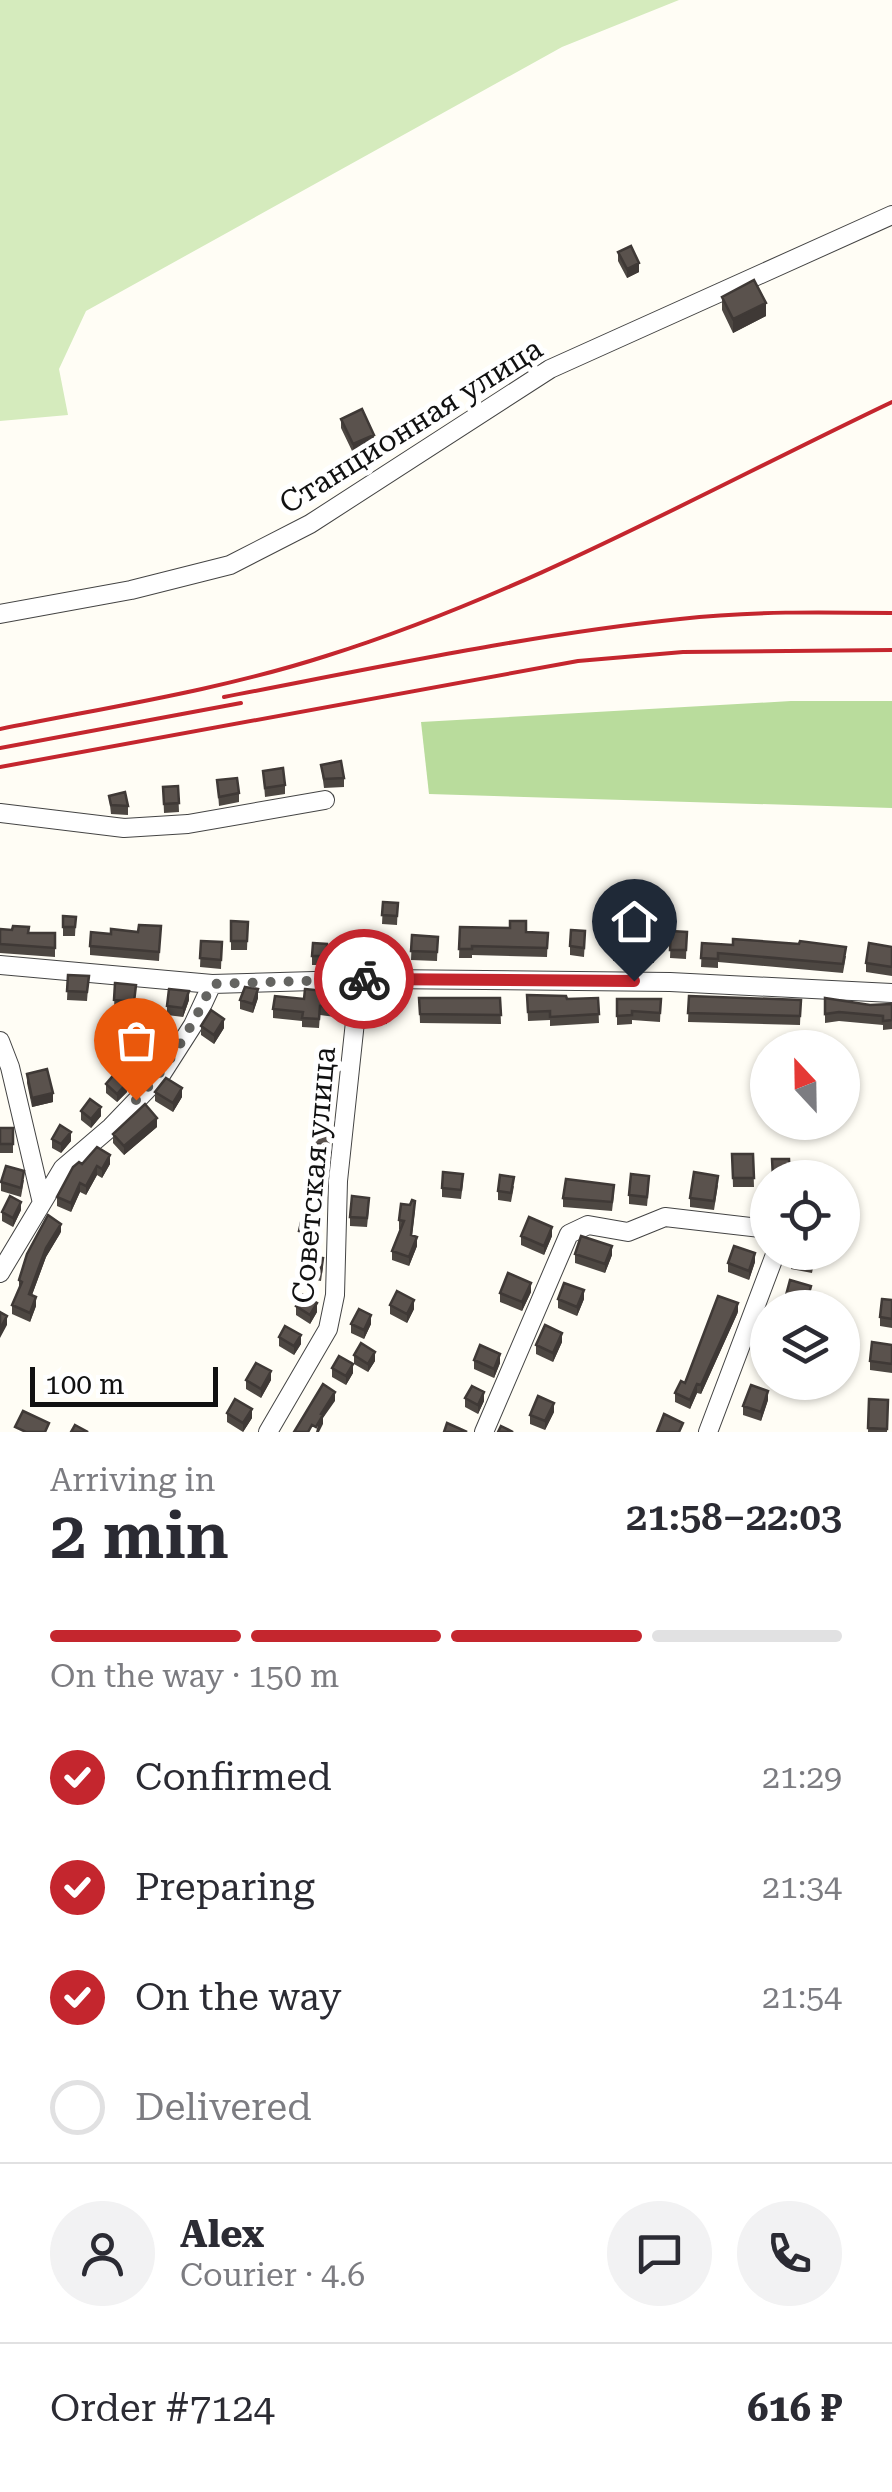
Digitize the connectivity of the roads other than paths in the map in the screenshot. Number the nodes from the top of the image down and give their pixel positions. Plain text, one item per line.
1 (892, 215) edge
2 (0, 614) edge
3 (326, 800) dead end
4 (0, 814) edge
5 (0, 965) edge
6 (383, 979) junction
7 (212, 984) junction
8 (892, 992) edge
9 (0, 1041) edge
10 (42, 1203) junction
11 (750, 1226) edge
12 (769, 1270) edge
13 (0, 1272) edge
14 (268, 1432) edge
15 (484, 1432) edge
16 (708, 1432) edge

1 - 2 street, Станционная улица
3 - 4 street
5 - 7 street
6 - 7 street
6 - 8 street
6 - 14 street, Советская улица
7 - 10 street
9 - 10 street
10 - 13 street
11 - 15 street
12 - 16 street

